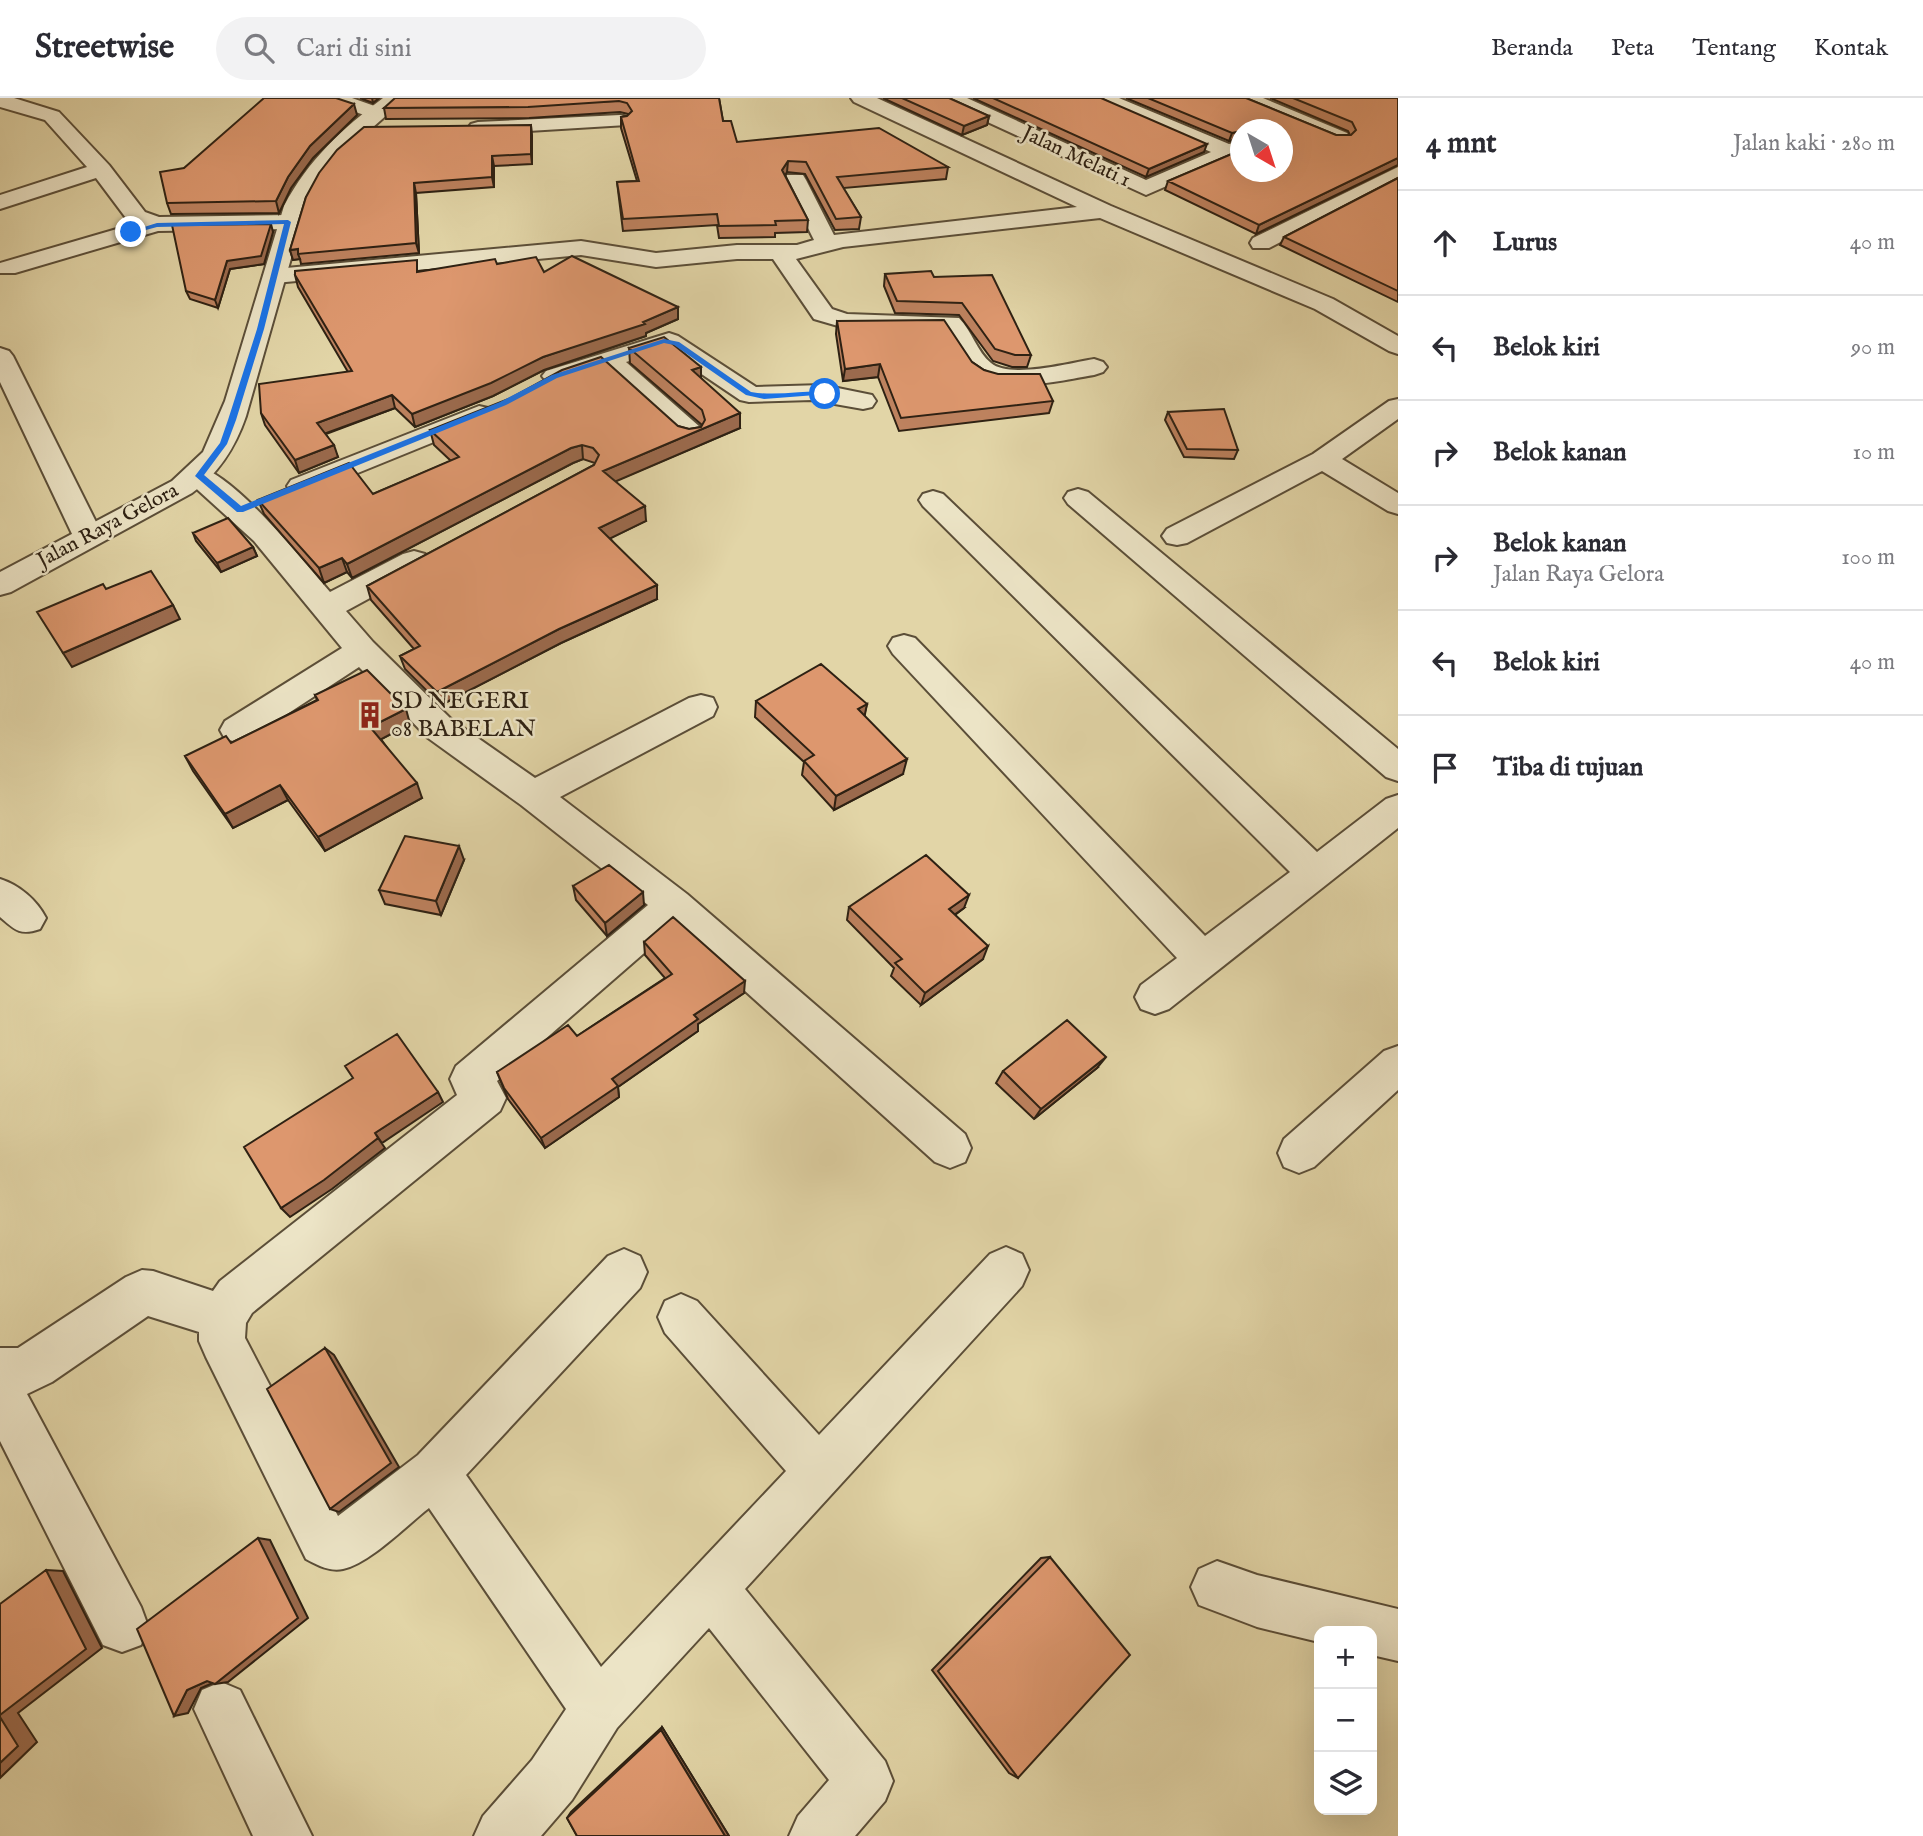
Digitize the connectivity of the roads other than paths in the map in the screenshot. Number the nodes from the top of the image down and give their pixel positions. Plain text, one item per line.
1 (4, 98) edge
2 (333, 98) edge
3 (396, 98) edge
4 (861, 98) edge
5 (1102, 98) edge
6 (1246, 98) edge
7 (938, 101) edge
8 (36, 110) junction
9 (900, 116) junction
10 (1297, 119) junction
11 (0, 120) edge
12 (620, 121) edge
13 (1293, 121) edge
14 (376, 123) junction
15 (461, 128) edge
16 (1340, 136) edge
17 (1230, 147) edge
18 (1230, 151) edge
19 (101, 170) junction
20 (1398, 173) edge
21 (796, 180) edge
22 (0, 202) edge
23 (1103, 211) junction
24 (288, 222) junction
25 (157, 225) junction
26 (827, 243) junction
27 (1261, 243) dead end
28 (780, 253) junction
29 (7, 268) dead end
30 (275, 276) junction
31 (1398, 346) edge
32 (0, 356) edge
33 (607, 359) junction
34 (1094, 367) dead end
35 (537, 386) edge
36 (863, 401) dead end
37 (503, 404) edge
38 (1398, 407) edge
39 (690, 433) edge
40 (1324, 460) junction
41 (199, 476) junction
42 (1079, 498) dead end
43 (933, 500) dead end
44 (261, 501) junction
45 (1398, 505) edge
46 (1177, 536) dead end
47 (88, 537) junction
48 (436, 549) edge
49 (0, 585) edge
50 (326, 608) junction
51 (904, 646) dead end
52 (362, 650) junction
53 (701, 707) dead end
54 (237, 730) dead end
55 (1398, 768) edge
56 (533, 795) junction
57 (1398, 809) edge
58 (1315, 873) junction
59 (0, 894) edge
60 (674, 905) junction
61 (27, 918) dead end
62 (1203, 960) junction
63 (1155, 998) dead end
64 (1398, 1064) edge
65 (950, 1147) dead end
66 (1299, 1153) dead end
67 (1006, 1270) dead end
68 (624, 1272) dead end
69 (223, 1317) junction
70 (681, 1317) dead end
71 (0, 1372) edge
72 (0, 1391) edge
73 (818, 1471) junction
74 (435, 1472) junction
75 (710, 1587) junction
76 (1217, 1587) dead end
77 (122, 1626) dead end
78 (1398, 1635) edge
79 (221, 1709) dead end
80 (598, 1709) junction
81 (283, 1836) edge
82 (503, 1836) edge
83 (818, 1836) edge

1 - 8 street
2 - 14 street
3 - 14 street, Jalan Raya Gelora
4 - 9 street
5 - 17 street
6 - 10 street
7 - 9 street
7 - 18 street, Jalan Melati 1
8 - 11 street
8 - 19 street
9 - 23 street
10 - 13 street
10 - 16 street
12 - 15 street
14 - 24 street, Jalan Raya Gelora
19 - 22 street
19 - 25 street
20 - 27 street
21 - 26 street
23 - 26 street
23 - 31 street
24 - 25 street
24 - 30 street, Jalan Raya Gelora
25 - 29 street
26 - 28 street
28 - 30 street
28 - 34 street
30 - 41 street, Jalan Raya Gelora
32 - 47 street
33 - 35 street
33 - 36 street
33 - 39 street
37 - 44 street
38 - 40 street
40 - 45 street
40 - 46 street
41 - 44 street
41 - 47 street, Jalan Raya Gelora
42 - 55 street
43 - 58 street
44 - 50 street
47 - 49 street, Jalan Raya Gelora
48 - 50 street
50 - 52 street
51 - 62 street
52 - 54 street
52 - 56 street
53 - 56 street
56 - 60 street
57 - 58 street
58 - 62 street
59 - 61 street
60 - 65 street
60 - 69 street
62 - 63 street
64 - 66 street
67 - 73 street
68 - 74 street
69 - 71 street
69 - 74 street
70 - 73 street
72 - 77 street
73 - 75 street
74 - 80 street
75 - 80 street
75 - 83 street
76 - 78 street
79 - 81 street
80 - 82 street

